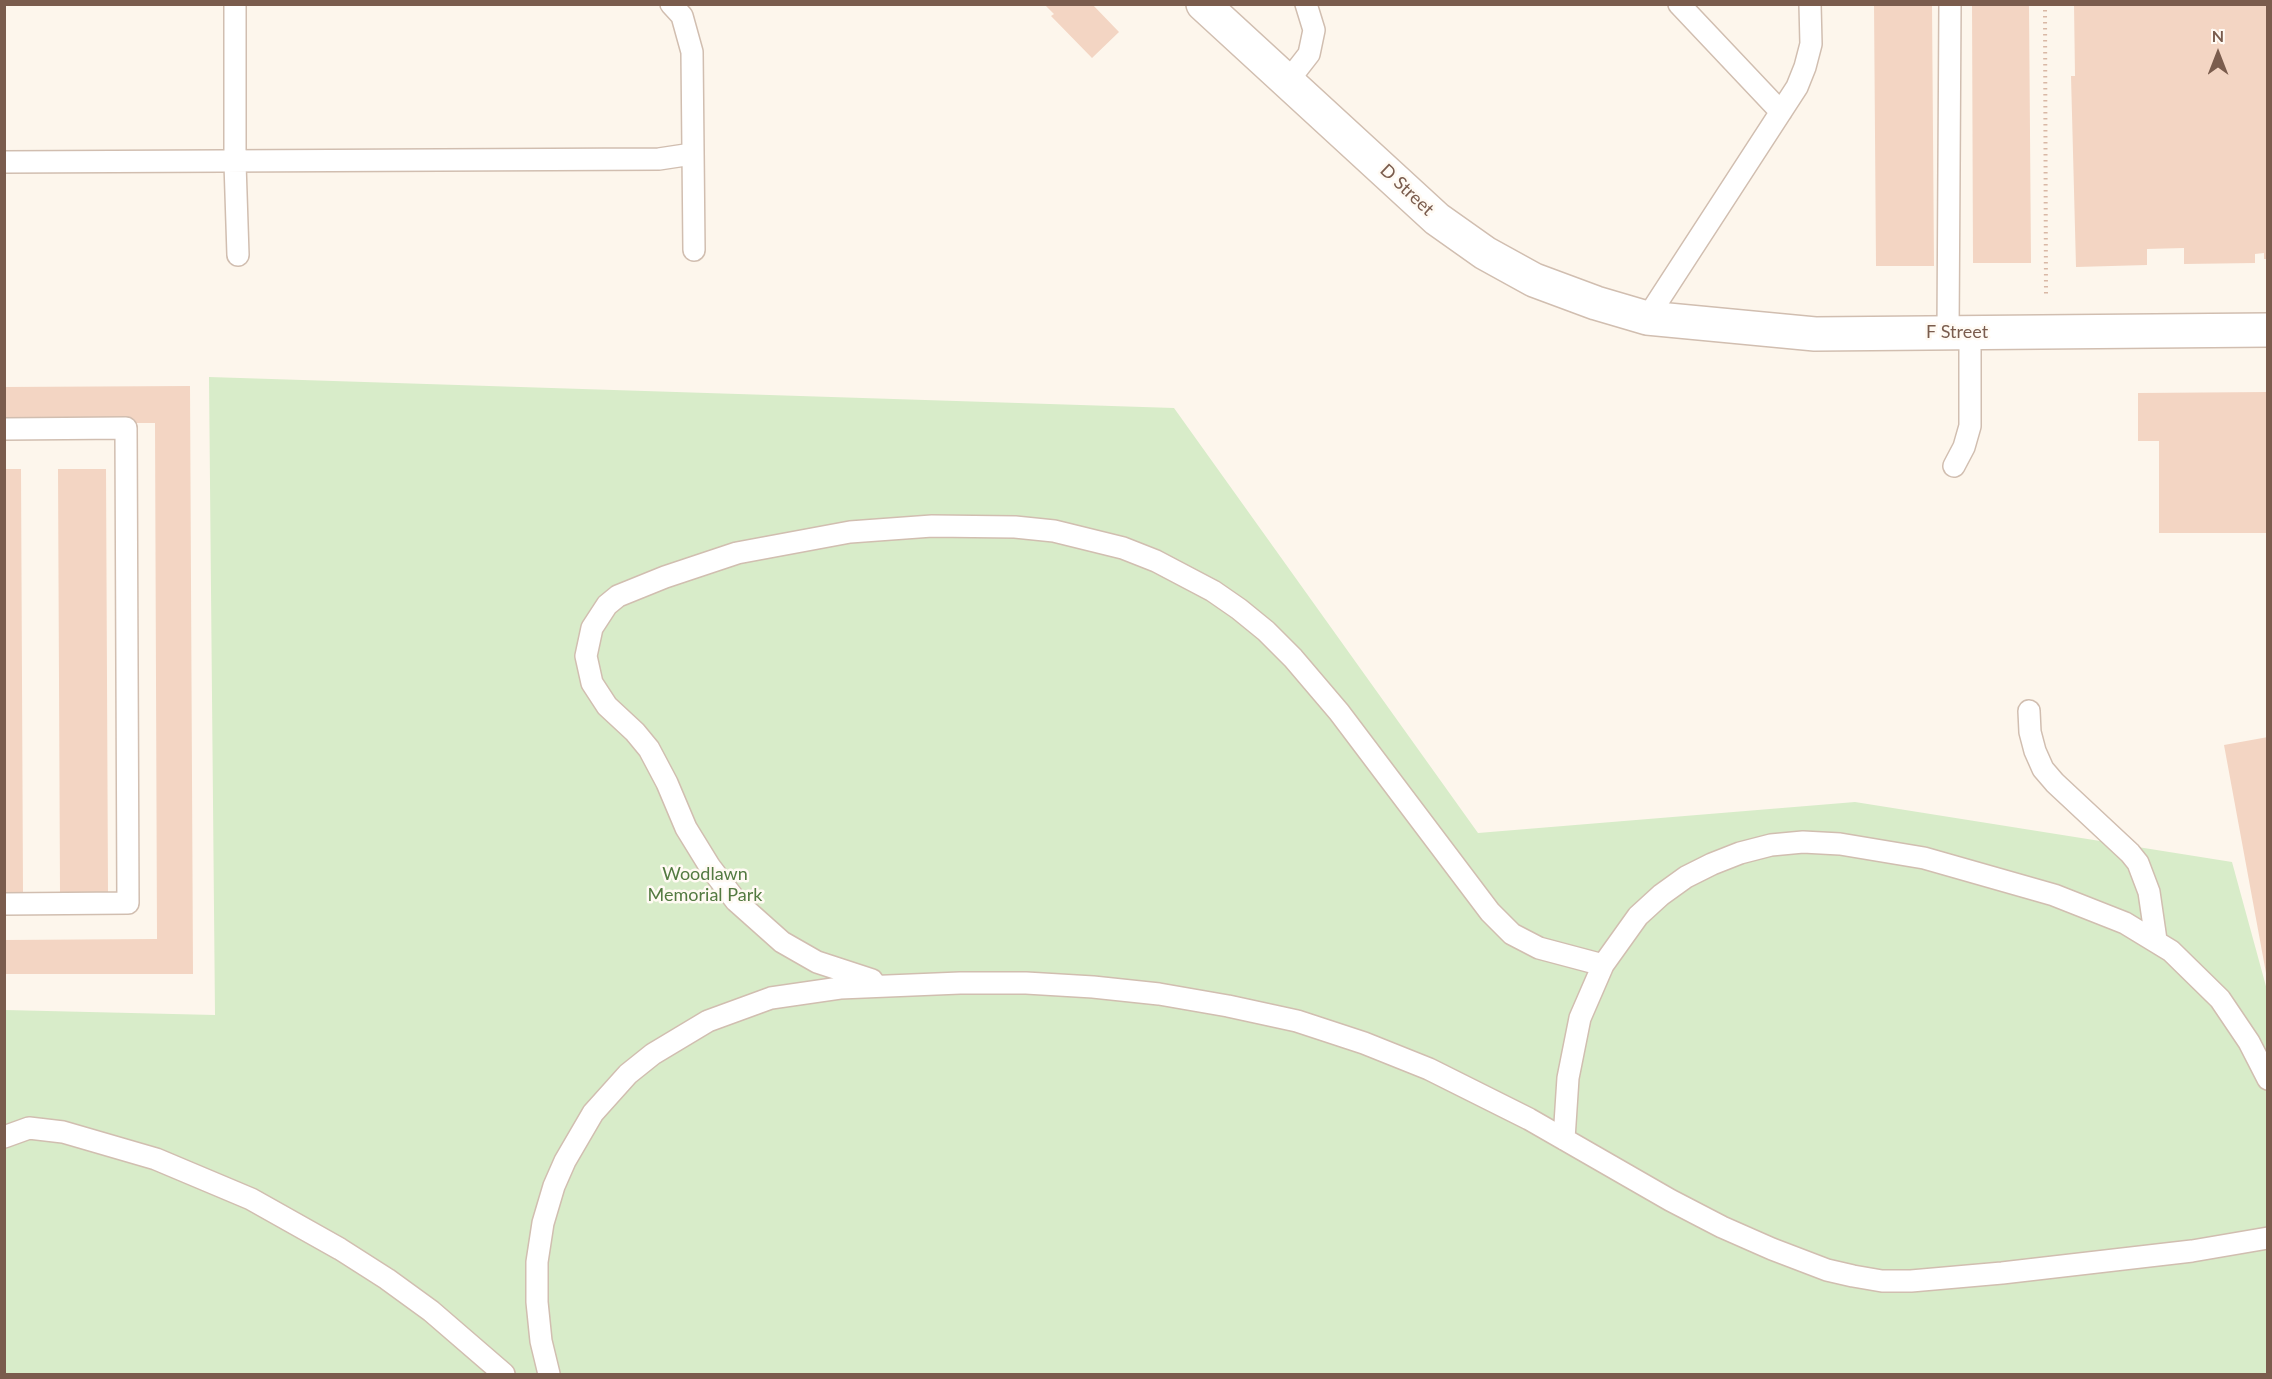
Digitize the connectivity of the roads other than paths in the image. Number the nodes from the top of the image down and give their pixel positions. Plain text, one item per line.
1 (235, 4) edge
2 (671, 4) edge
3 (1203, 4) edge
4 (1306, 4) edge
5 (1679, 4) edge
6 (1810, 4) edge
7 (1950, 4) edge
8 (1288, 81) junction
9 (1780, 112) junction
10 (692, 154) junction
11 (4, 162) edge
12 (235, 163) junction
13 (694, 250) dead end
14 (237, 255) dead end
15 (1647, 318) junction
16 (2268, 330) edge
17 (1959, 332) junction
18 (4, 429) edge
19 (1954, 466) dead end
20 (2029, 711) dead end
21 (4, 904) edge
22 (2156, 940) junction
23 (1603, 965) junction
24 (896, 984) junction
25 (2268, 1079) edge
26 (4, 1137) edge
27 (1564, 1139) junction
28 (2268, 1238) edge
29 (504, 1374) edge
30 (549, 1374) edge

1 - 12 lane
2 - 10 lane
3 - 8 street, D Street
4 - 8 lane
5 - 9 lane
6 - 9 lane
7 - 17 lane
8 - 15 street, D Street
9 - 15 lane
10 - 12 lane
10 - 13 lane
11 - 12 lane
12 - 14 lane
15 - 17 street, F Street
16 - 17 street, F Street
17 - 19 lane
18 - 21 lane
20 - 22 lane
22 - 23 lane
22 - 25 lane
23 - 24 lane
23 - 27 lane
24 - 27 lane
24 - 30 lane
26 - 29 lane
27 - 28 lane

